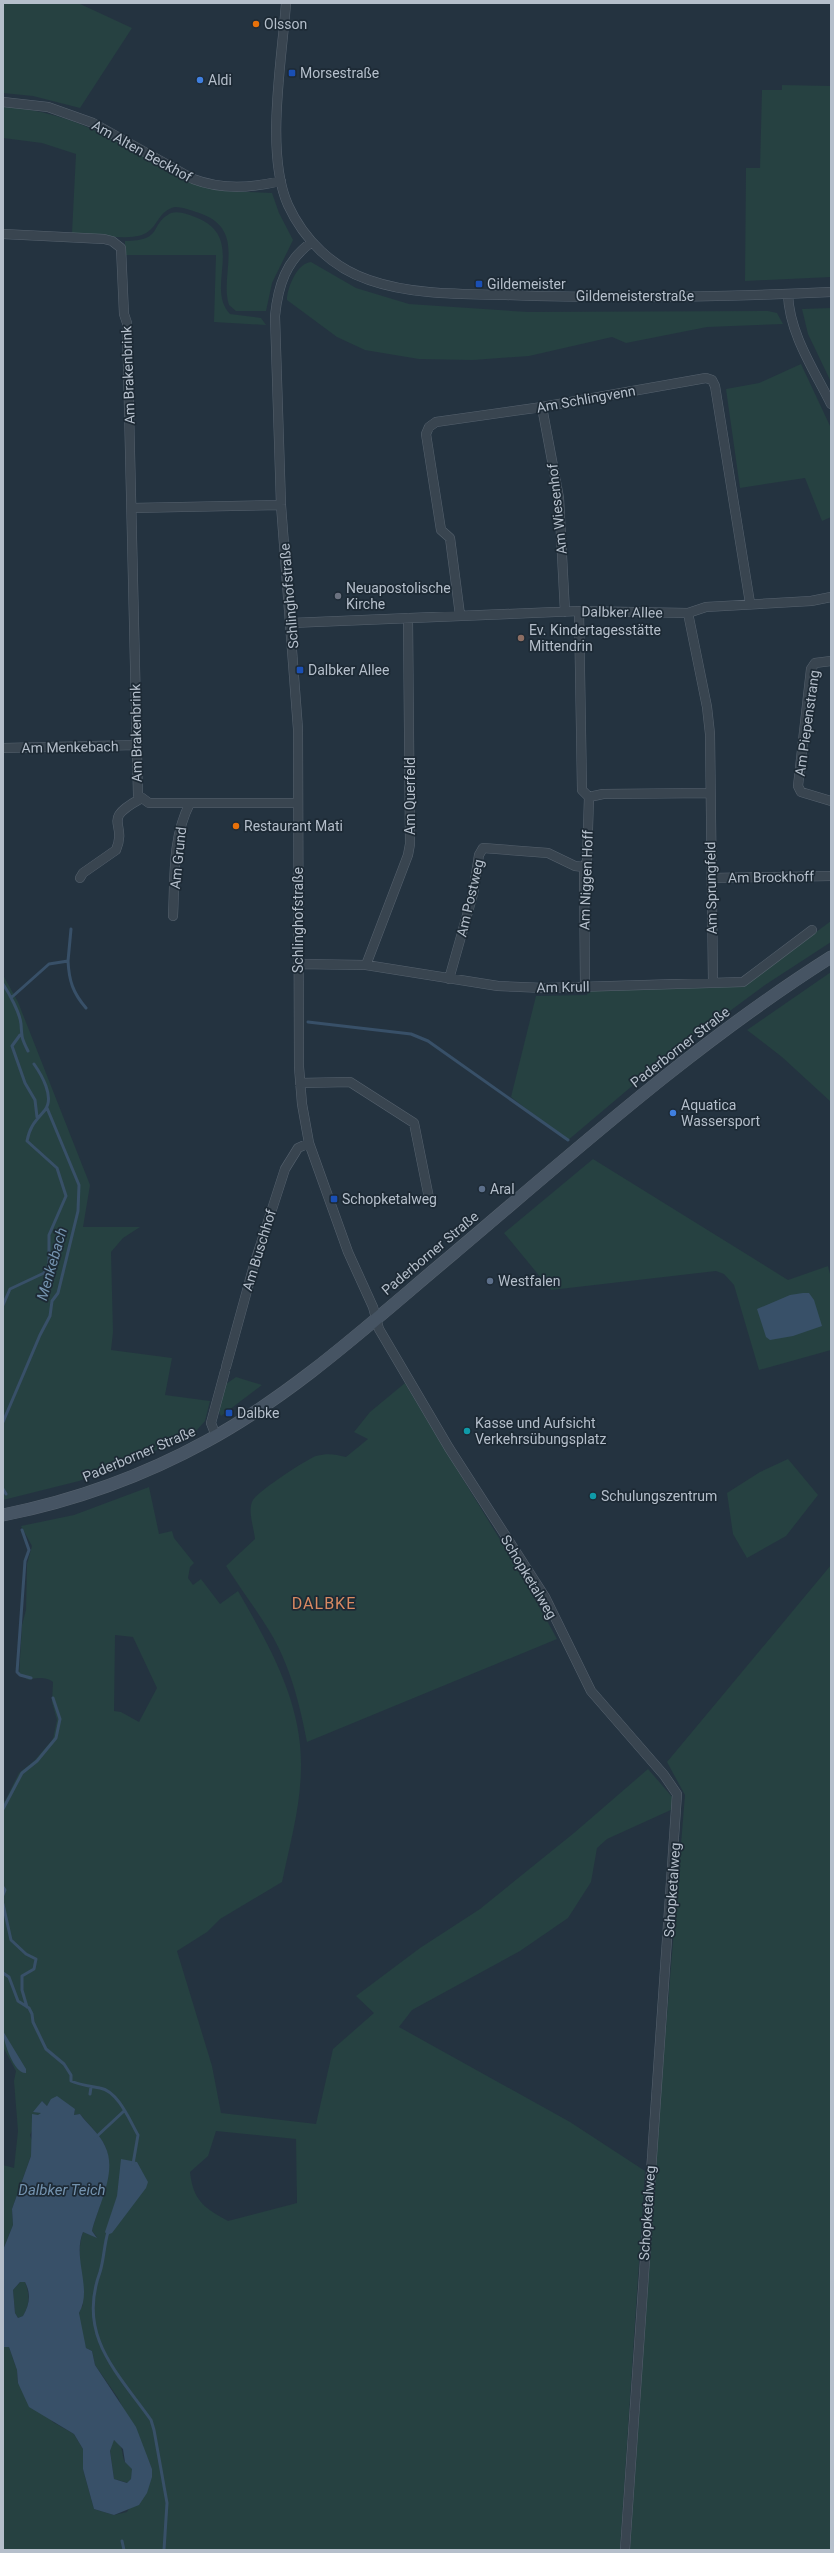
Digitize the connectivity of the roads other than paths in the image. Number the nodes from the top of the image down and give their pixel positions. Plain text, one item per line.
1 (286, 3) edge
2 (3, 102) edge
3 (281, 181) junction
4 (3, 234) edge
5 (312, 242) junction
6 (831, 292) edge
7 (788, 294) junction
8 (831, 404) edge
9 (542, 407) junction
10 (281, 505) junction
11 (132, 508) junction
12 (831, 597) edge
13 (750, 603) junction
14 (578, 611) junction
15 (566, 612) junction
16 (688, 613) junction
17 (460, 615) junction
18 (408, 618) junction
19 (291, 623) junction
20 (831, 661) edge
21 (137, 745) junction
22 (3, 748) edge
23 (710, 793) junction
24 (589, 797) junction
25 (140, 799) junction
26 (831, 801) edge
27 (190, 803) junction
28 (298, 803) junction
29 (584, 866) junction
30 (831, 876) edge
31 (80, 878) dead end
32 (711, 878) junction
33 (173, 916) dead end
34 (812, 930) dead end
35 (831, 957) edge
36 (298, 964) junction
37 (366, 966) junction
38 (449, 979) junction
39 (713, 982) junction
40 (585, 987) junction
41 (300, 1083) junction
42 (309, 1143) junction
43 (429, 1198) dead end
44 (376, 1318) junction
45 (216, 1436) junction
46 (8, 1513) edge
47 (625, 2550) edge

1 - 3 street, Gildemeisterstraße
2 - 3 street, Am Alten Beckhof
3 - 5 street, Gildemeisterstraße
4 - 11 street, Am Brakenbrink
5 - 7 street, Gildemeisterstraße
5 - 10 street, Schlinghofstraße
6 - 7 street
7 - 8 street
9 - 13 street, Am Schlingvenn
9 - 15 street, Am Wiesenhof
9 - 17 street, Am Schlingvenn
10 - 11 street
10 - 19 street, Schlinghofstraße
11 - 21 street, Am Brakenbrink
12 - 13 street, Dalbker Allee
13 - 16 street, Dalbker Allee
14 - 15 street, Dalbker Allee
14 - 16 street, Dalbker Allee
14 - 24 street, Am Niggen Hoff
15 - 17 street, Dalbker Allee
16 - 23 street, Am Sprungfeld
17 - 18 street, Dalbker Allee
18 - 19 street, Dalbker Allee
18 - 37 street, Am Querfeld
19 - 28 street, Schlinghofstraße
20 - 26 street, Am Piepenstrang
21 - 22 street, Am Menkebach
21 - 25 street, Am Brakenbrink
23 - 24 street
23 - 32 street, Am Sprungfeld
24 - 29 street, Am Niggen Hoff
25 - 27 street, Am Brakenbrink
25 - 31 street
27 - 28 street, Am Brakenbrink
27 - 33 street, Am Grund
28 - 36 street, Schlinghofstraße
29 - 38 street, Am Postweg
29 - 40 street, Am Niggen Hoff
30 - 32 street, Am Brockhoff
32 - 39 street, Am Sprungfeld
34 - 39 street, Am Krull
35 - 44 main road, Paderborner Straße
36 - 37 street, Am Krull
36 - 41 street, Schlinghofstraße
37 - 38 street, Am Krull
38 - 40 street, Am Krull
39 - 40 street, Am Krull
41 - 42 street, Schlinghofstraße
41 - 43 street
42 - 44 street, Schlinghofstraße
42 - 45 street, Am Buschhof
44 - 45 main road, Paderborner Straße
44 - 47 street, Schopketalweg
45 - 46 main road, Paderborner Straße

